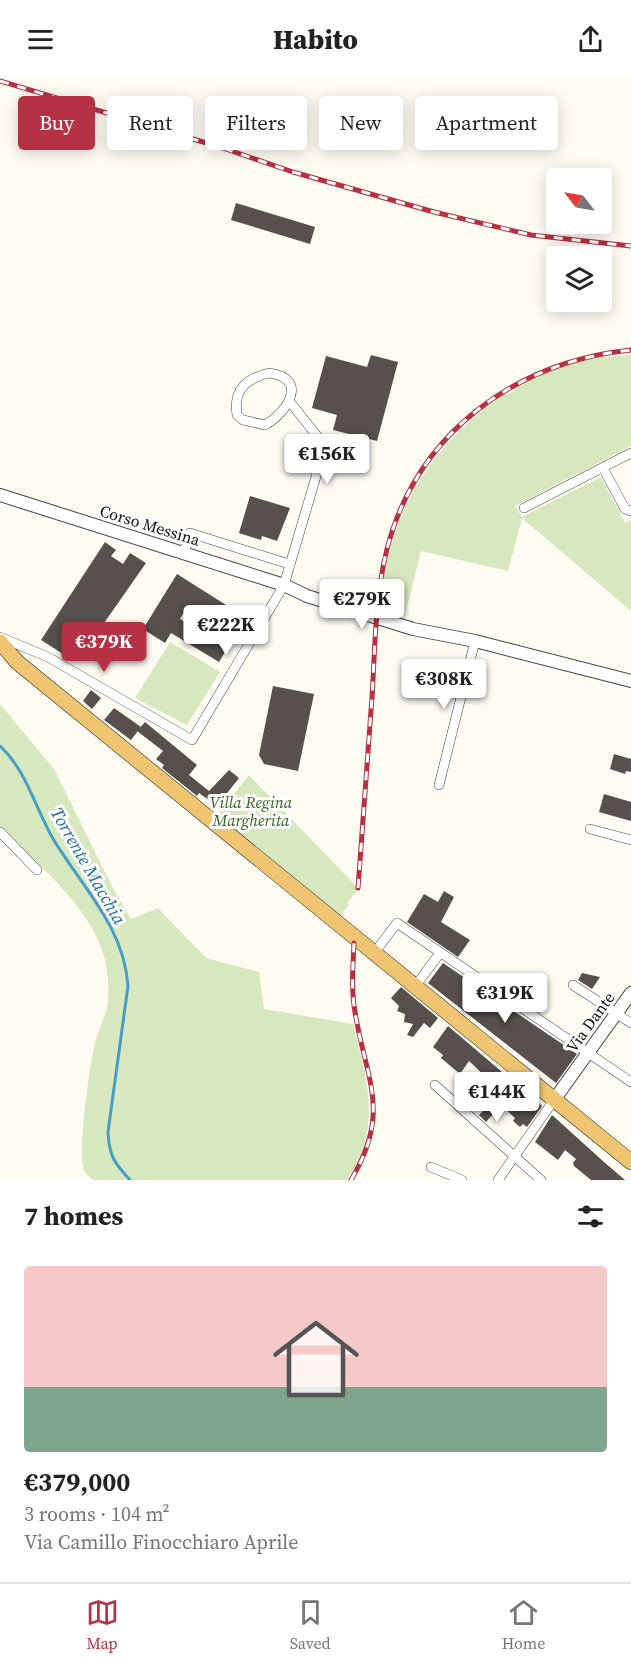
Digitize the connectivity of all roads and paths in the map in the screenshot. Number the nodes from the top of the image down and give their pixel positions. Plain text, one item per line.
1 (290, 402) junction
2 (631, 453) edge
3 (603, 468) junction
4 (0, 495) edge
5 (524, 508) dead end
6 (631, 511) edge
7 (184, 553) junction
8 (289, 564) junction
9 (287, 587) junction
10 (0, 640) edge
11 (475, 641) junction
12 (0, 648) edge
13 (17, 662) junction
14 (631, 681) edge
15 (439, 786) dead end
16 (590, 829) dead end
17 (0, 832) edge
18 (631, 840) edge
19 (37, 870) dead end
20 (375, 952) junction
21 (440, 953) junction
22 (416, 985) junction
23 (573, 985) dead end
24 (631, 993) edge
25 (616, 1014) junction
26 (631, 1023) edge
27 (588, 1053) junction
28 (631, 1082) edge
29 (435, 1085) dead end
30 (554, 1100) junction
31 (514, 1157) junction
32 (631, 1162) edge
33 (431, 1167) dead end
34 (462, 1180) edge
35 (498, 1180) edge
36 (541, 1180) edge

1 - 1 street
1 - 8 street
2 - 3 street
3 - 5 street
3 - 6 street
4 - 7 street, Corso Messina
7 - 8 street
7 - 9 street, Corso Messina
8 - 9 street
9 - 10 street
9 - 11 street, Corso Messina
10 - 13 main road
11 - 14 street, Corso Messina
11 - 15 street
12 - 13 main road
13 - 20 main road
16 - 18 street
17 - 19 street
20 - 21 street
20 - 22 main road
21 - 22 street
21 - 27 street
22 - 30 main road
23 - 25 street
24 - 25 street, Via Dante
25 - 26 street
25 - 27 street, Via Dante
27 - 28 street
27 - 30 street, Via Dante
29 - 31 street
30 - 31 street
30 - 32 main road
31 - 35 street
31 - 36 street
33 - 34 street

